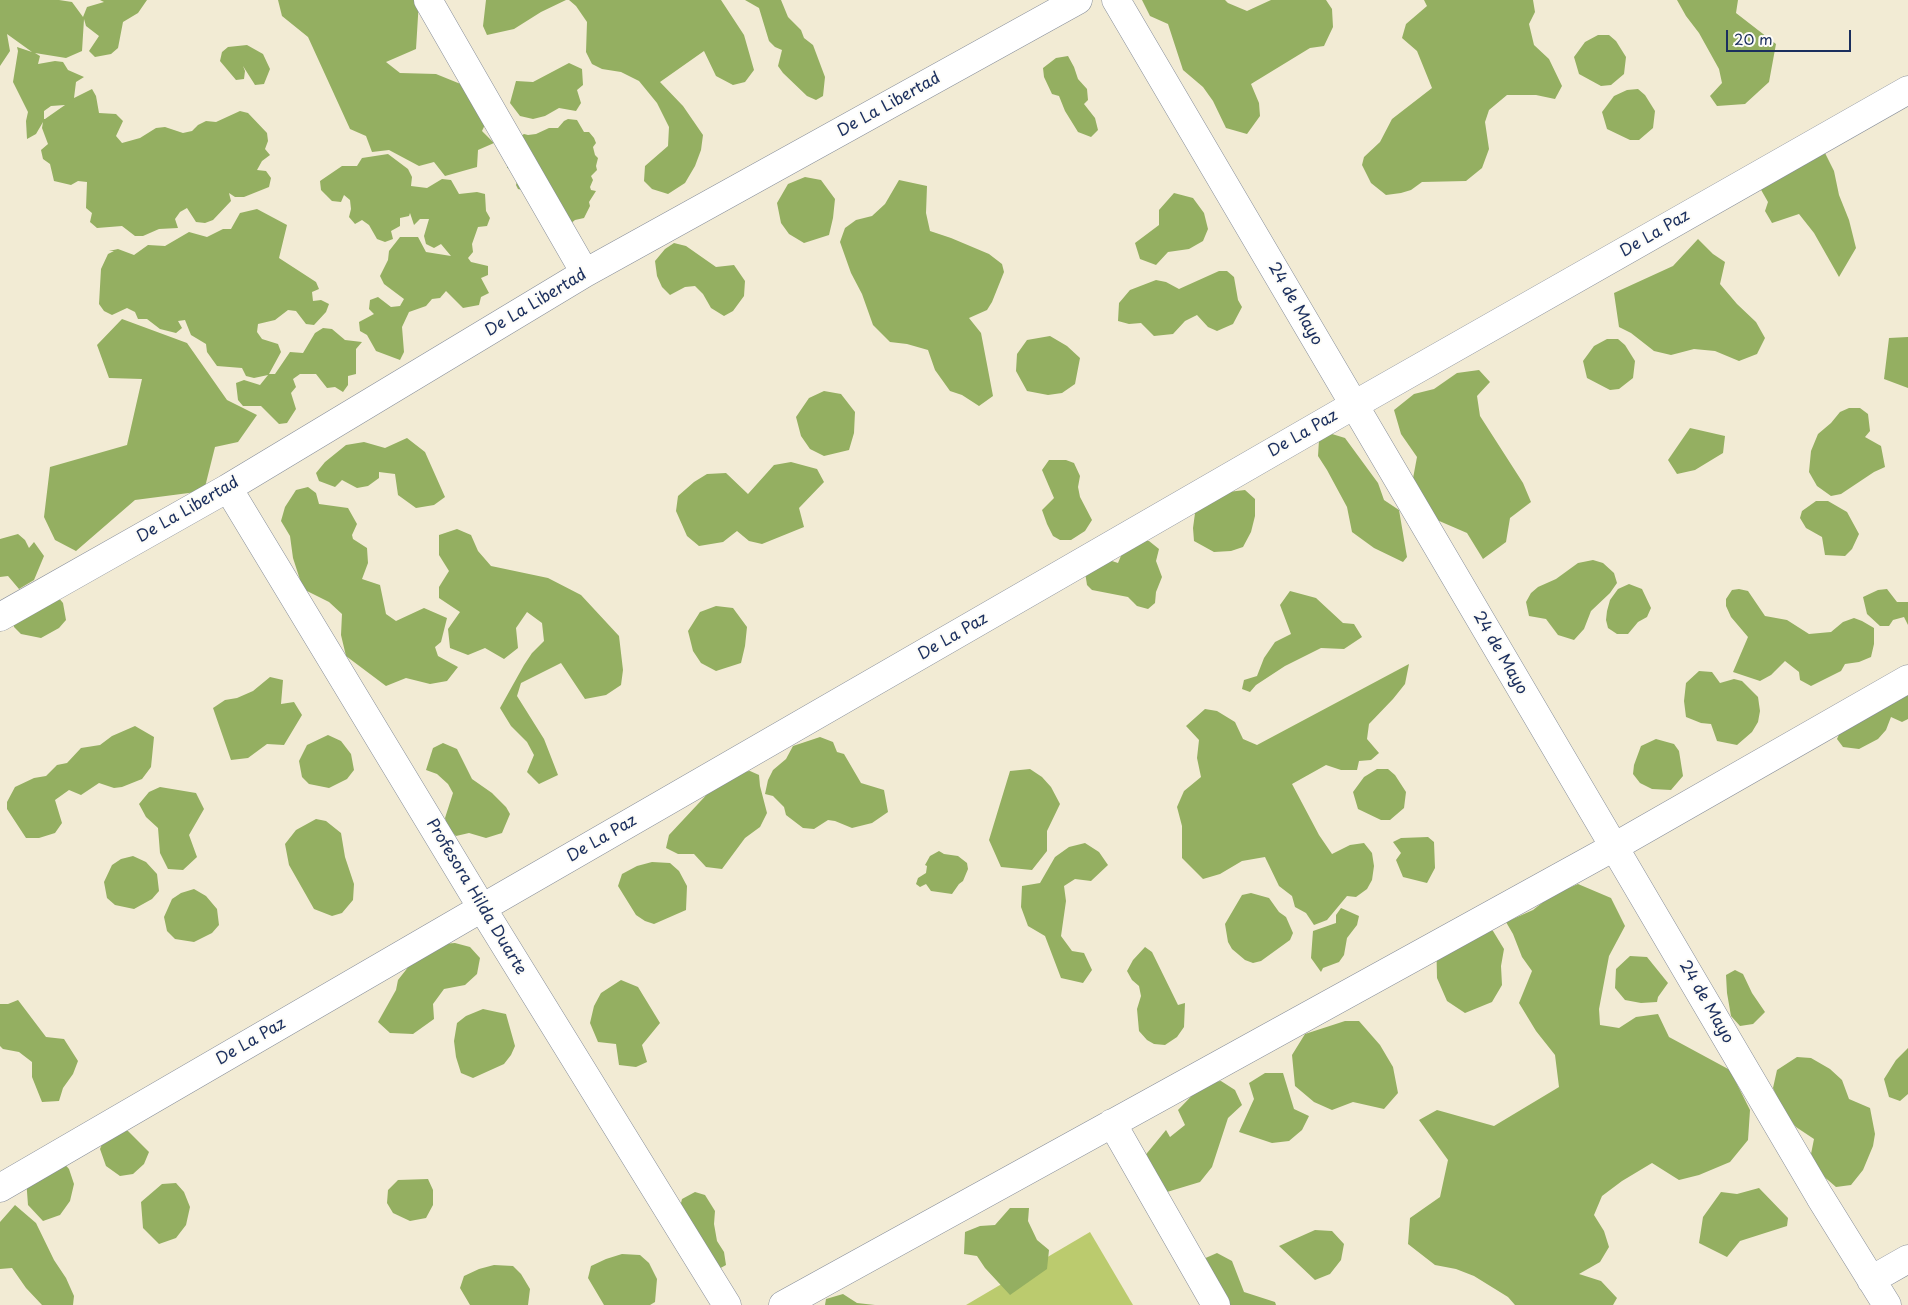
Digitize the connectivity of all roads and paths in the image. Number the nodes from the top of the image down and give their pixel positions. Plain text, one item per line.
1 (428, 0) edge
2 (1078, 0) edge
3 (1116, 0) edge
4 (1908, 90) edge
5 (584, 273) junction
6 (1354, 405) junction
7 (228, 488) junction
8 (0, 617) edge
9 (1908, 679) edge
10 (1614, 847) junction
11 (482, 908) junction
12 (1112, 1123) junction
13 (0, 1188) edge
14 (1908, 1259) edge
15 (1871, 1280) junction
16 (727, 1305) edge
17 (783, 1305) edge
18 (1216, 1305) edge
19 (1887, 1305) edge

1 - 5 street
2 - 5 street, De La Libertad
3 - 6 street, 24 de Mayo
4 - 6 street, De La Paz
5 - 7 street, De La Libertad
6 - 10 street, 24 de Mayo
6 - 11 street, De La Paz
7 - 8 street, De La Libertad
7 - 11 street, Profesora Hilda Duarte
9 - 10 street
10 - 12 street
10 - 15 street, 24 de Mayo
11 - 13 street, De La Paz
11 - 16 street, Profesora Hilda Duarte
12 - 17 street
12 - 18 street
14 - 15 street
15 - 19 street, 24 de Mayo

